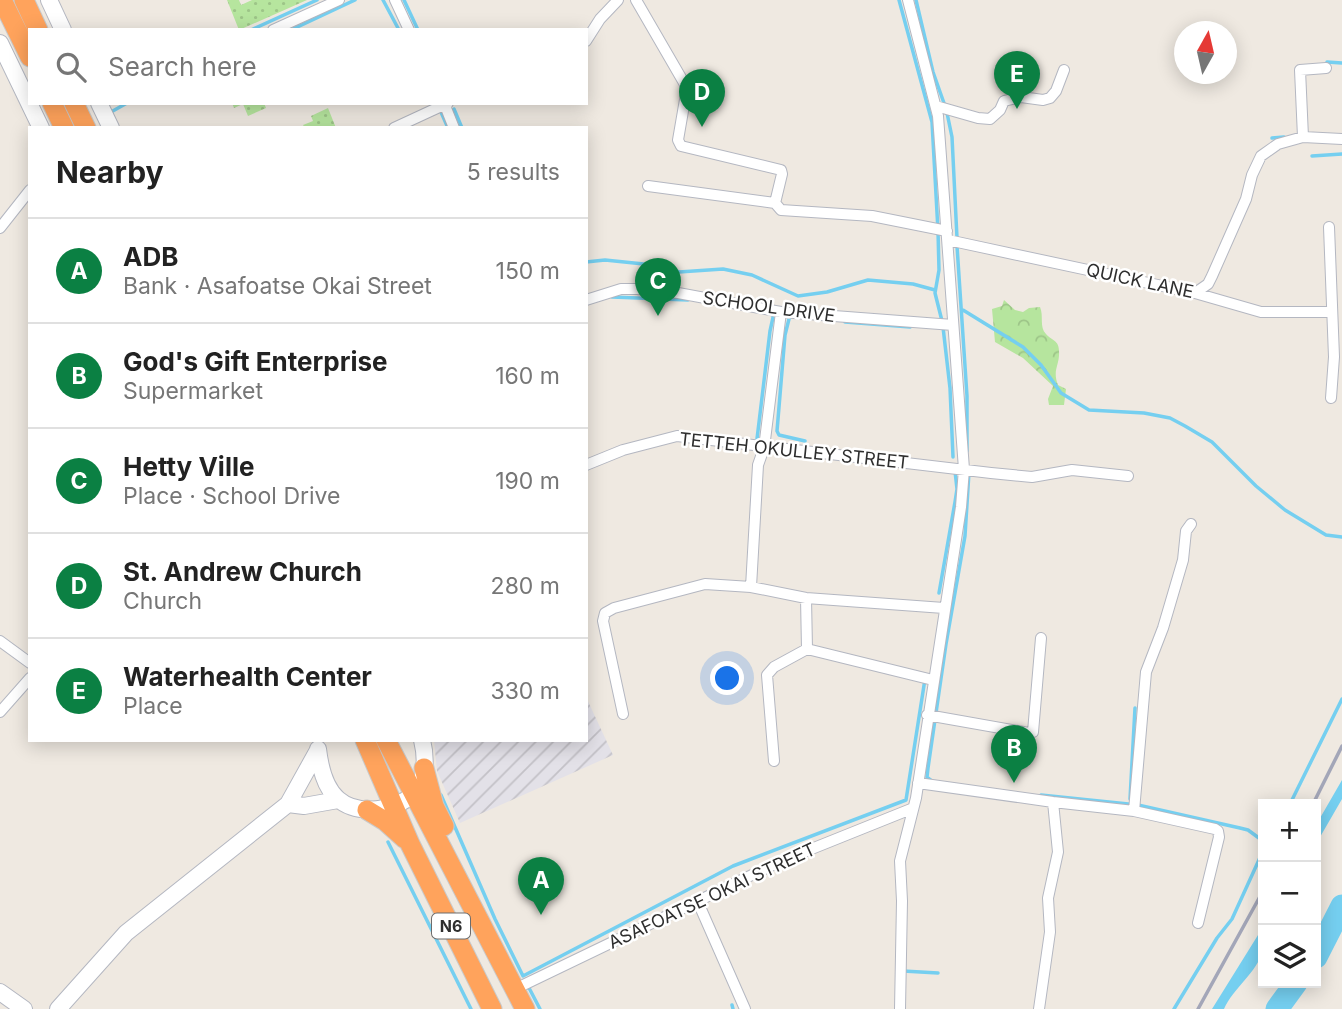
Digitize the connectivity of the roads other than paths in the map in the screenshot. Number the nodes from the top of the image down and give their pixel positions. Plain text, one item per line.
1 (2, 0) edge
2 (24, 0) edge
3 (49, 0) edge
4 (339, 0) edge
5 (395, 0) edge
6 (618, 0) edge
7 (636, 0) edge
8 (908, 0) edge
9 (37, 28) edge
10 (62, 28) edge
11 (277, 28) edge
12 (408, 28) edge
13 (588, 38) edge
14 (0, 43) edge
15 (28, 53) edge
16 (1326, 68) dead end
17 (1064, 70) dead end
18 (28, 101) edge
19 (30, 105) edge
20 (53, 105) edge
21 (75, 105) edge
22 (105, 105) edge
23 (443, 105) edge
24 (445, 105) edge
25 (936, 106) junction
26 (40, 126) edge
27 (63, 126) edge
28 (85, 126) edge
29 (110, 126) edge
30 (398, 126) edge
31 (453, 126) edge
32 (1303, 137) junction
33 (1342, 139) edge
34 (648, 186) dead end
35 (28, 193) edge
36 (775, 203) junction
37 (1329, 227) dead end
38 (0, 228) edge
39 (948, 236) junction
40 (1195, 293) junction
41 (588, 299) edge
42 (781, 312) junction
43 (1332, 312) junction
44 (953, 325) junction
45 (1331, 398) dead end
46 (764, 447) junction
47 (588, 464) edge
48 (964, 469) junction
49 (1128, 477) dead end
50 (1191, 524) dead end
51 (751, 587) junction
52 (806, 598) junction
53 (944, 608) junction
54 (1041, 638) dead end
55 (0, 641) edge
56 (807, 649) junction
57 (28, 662) edge
58 (28, 680) edge
59 (933, 680) junction
60 (0, 712) edge
61 (623, 714) dead end
62 (927, 715) junction
63 (366, 742) edge
64 (387, 742) edge
65 (422, 742) edge
66 (318, 745) edge
67 (774, 761) dead end
68 (424, 768) junction
69 (918, 783) junction
70 (413, 795) junction
71 (338, 800) junction
72 (1053, 802) junction
73 (288, 804) junction
74 (394, 805) junction
75 (911, 809) junction
76 (367, 810) junction
77 (1134, 811) junction
78 (410, 844) junction
79 (697, 900) junction
80 (475, 912) junction
81 (1198, 923) dead end
82 (515, 989) junction
83 (0, 992) edge
84 (24, 1009) edge
85 (58, 1009) edge
86 (492, 1009) edge
87 (525, 1009) edge
88 (745, 1009) edge
89 (900, 1009) edge
90 (1039, 1009) edge

1 - 15 highway
2 - 9 highway
3 - 10 street
4 - 11 street
5 - 12 street
6 - 13 street
7 - 36 street
8 - 25 street
14 - 18 street
16 - 32 street
17 - 25 street
19 - 26 street
20 - 27 highway
21 - 28 highway
22 - 29 street
23 - 30 street
24 - 31 street
25 - 39 street
32 - 33 street
32 - 40 street
34 - 36 street, QUICK LANE
35 - 38 street
36 - 39 street, QUICK LANE
37 - 43 street
39 - 40 street, QUICK LANE
39 - 44 street
40 - 43 street, QUICK LANE
41 - 42 street, SCHOOL DRIVE
42 - 44 street, SCHOOL DRIVE
42 - 46 street
43 - 45 street
44 - 48 street
46 - 47 street, TETTEH OKULLEY STREET
46 - 48 street, TETTEH OKULLEY STREET
46 - 51 street
48 - 49 street, TETTEH OKULLEY STREET
48 - 53 street
50 - 77 street
51 - 52 street
51 - 61 street
52 - 53 street
52 - 56 street
53 - 59 street
54 - 62 street
55 - 57 street
56 - 59 street
56 - 67 street
58 - 60 street
59 - 62 street
62 - 69 street
63 - 74 highway, N6
64 - 70 highway, N6
65 - 68 street
66 - 71 street
66 - 73 street
68 - 70 street
68 - 80 highway
69 - 72 street
69 - 75 street
70 - 74 street
70 - 80 highway, N6
71 - 73 street
71 - 76 street
72 - 77 street
72 - 90 street
73 - 85 street
74 - 76 street
74 - 78 highway, N6
75 - 79 street, ASAFOATSE OKAI STREET
75 - 89 street
76 - 78 highway
77 - 81 street
78 - 86 highway, N6
79 - 82 street, ASAFOATSE OKAI STREET
79 - 88 street
80 - 82 highway, N6
82 - 87 highway, N6
83 - 84 street

